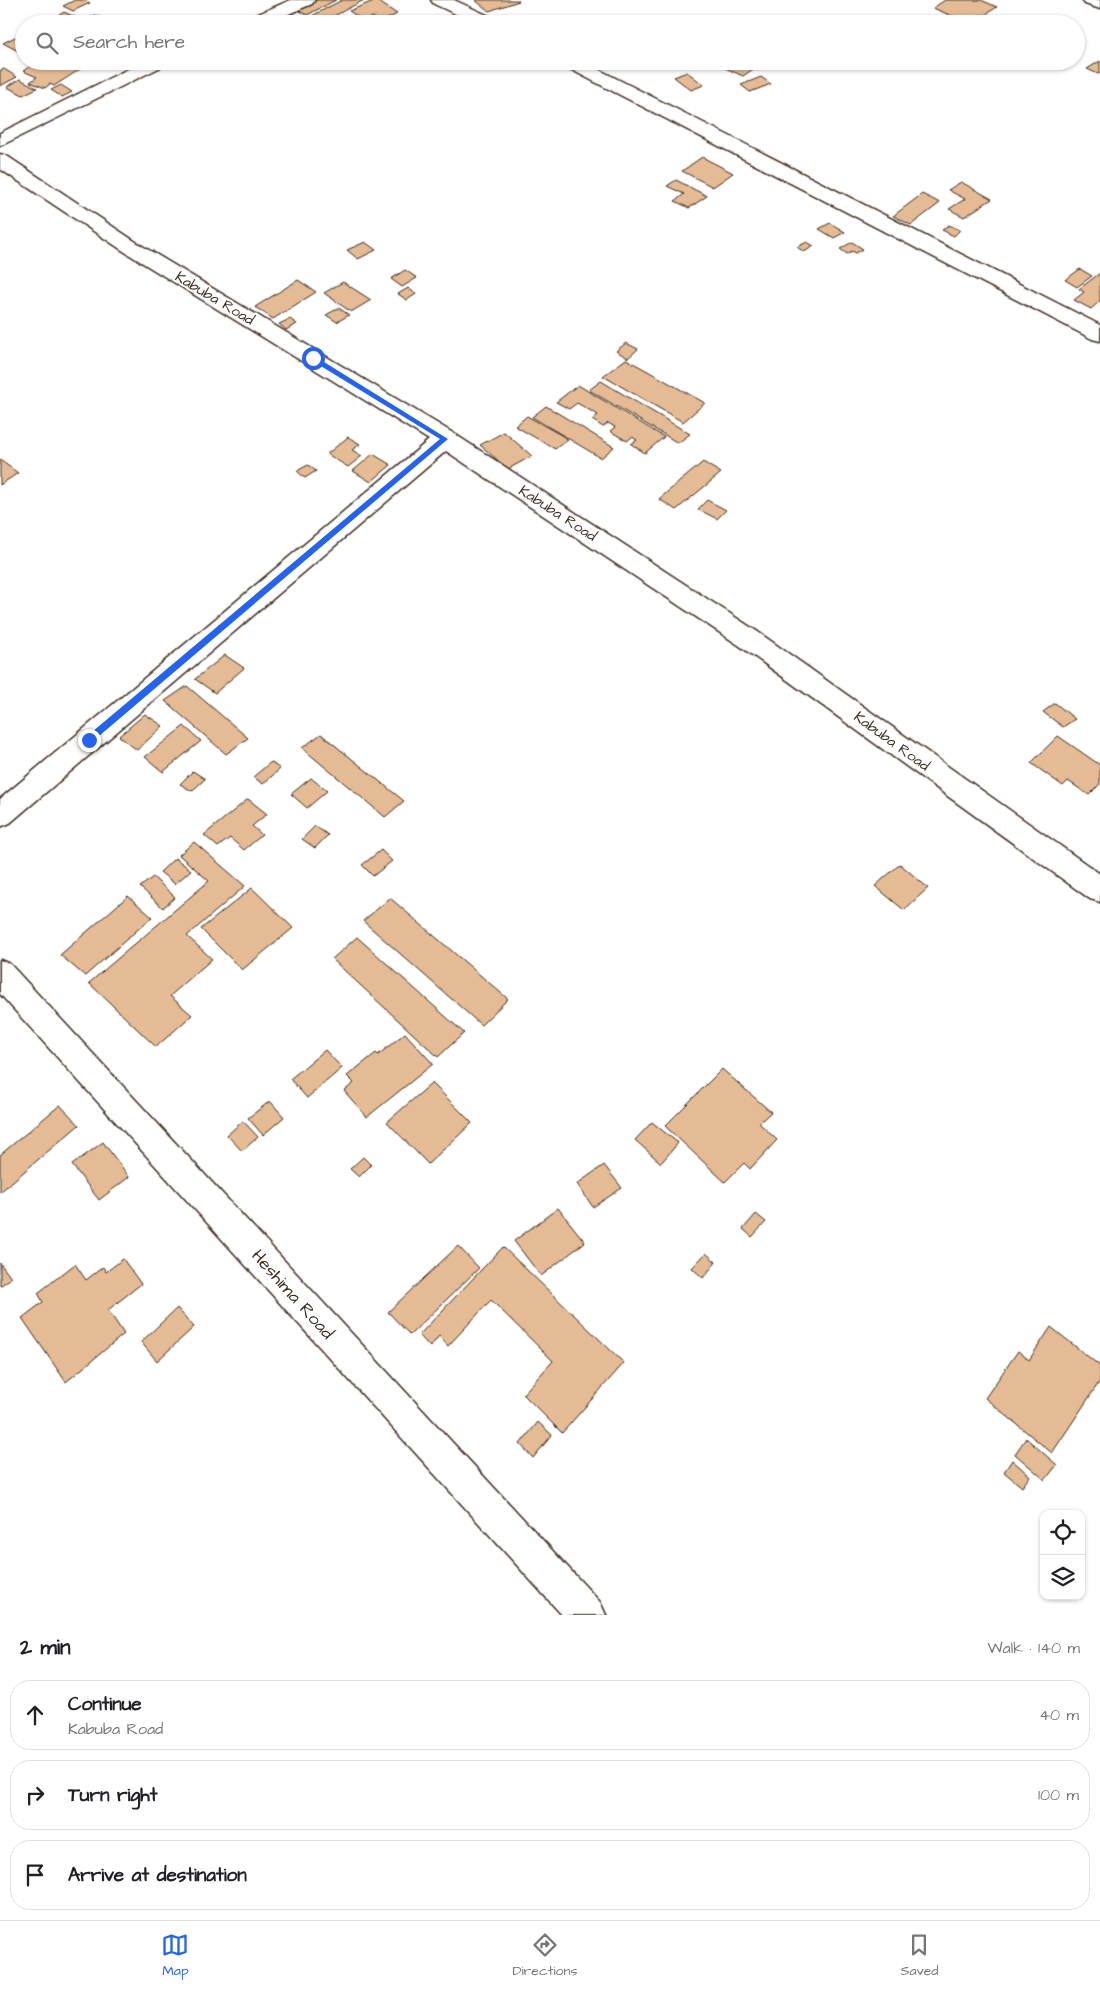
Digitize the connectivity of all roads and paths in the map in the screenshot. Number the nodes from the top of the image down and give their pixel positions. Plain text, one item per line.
1 (306, 0) edge
2 (440, 0) edge
3 (1091, 0) edge
4 (1100, 4) edge
5 (271, 15) edge
6 (472, 15) edge
7 (141, 70) edge
8 (586, 70) edge
9 (0, 140) edge
10 (0, 160) edge
11 (1100, 334) edge
12 (445, 439) junction
13 (0, 815) edge
14 (1100, 890) edge
15 (0, 973) edge
16 (586, 1615) edge

1 - 5 street
2 - 6 street
3 - 4 street
7 - 9 street
8 - 11 street
10 - 12 street, Kabuba Road
12 - 13 street
12 - 14 street, Kabuba Road
15 - 16 street, Heshima Road

